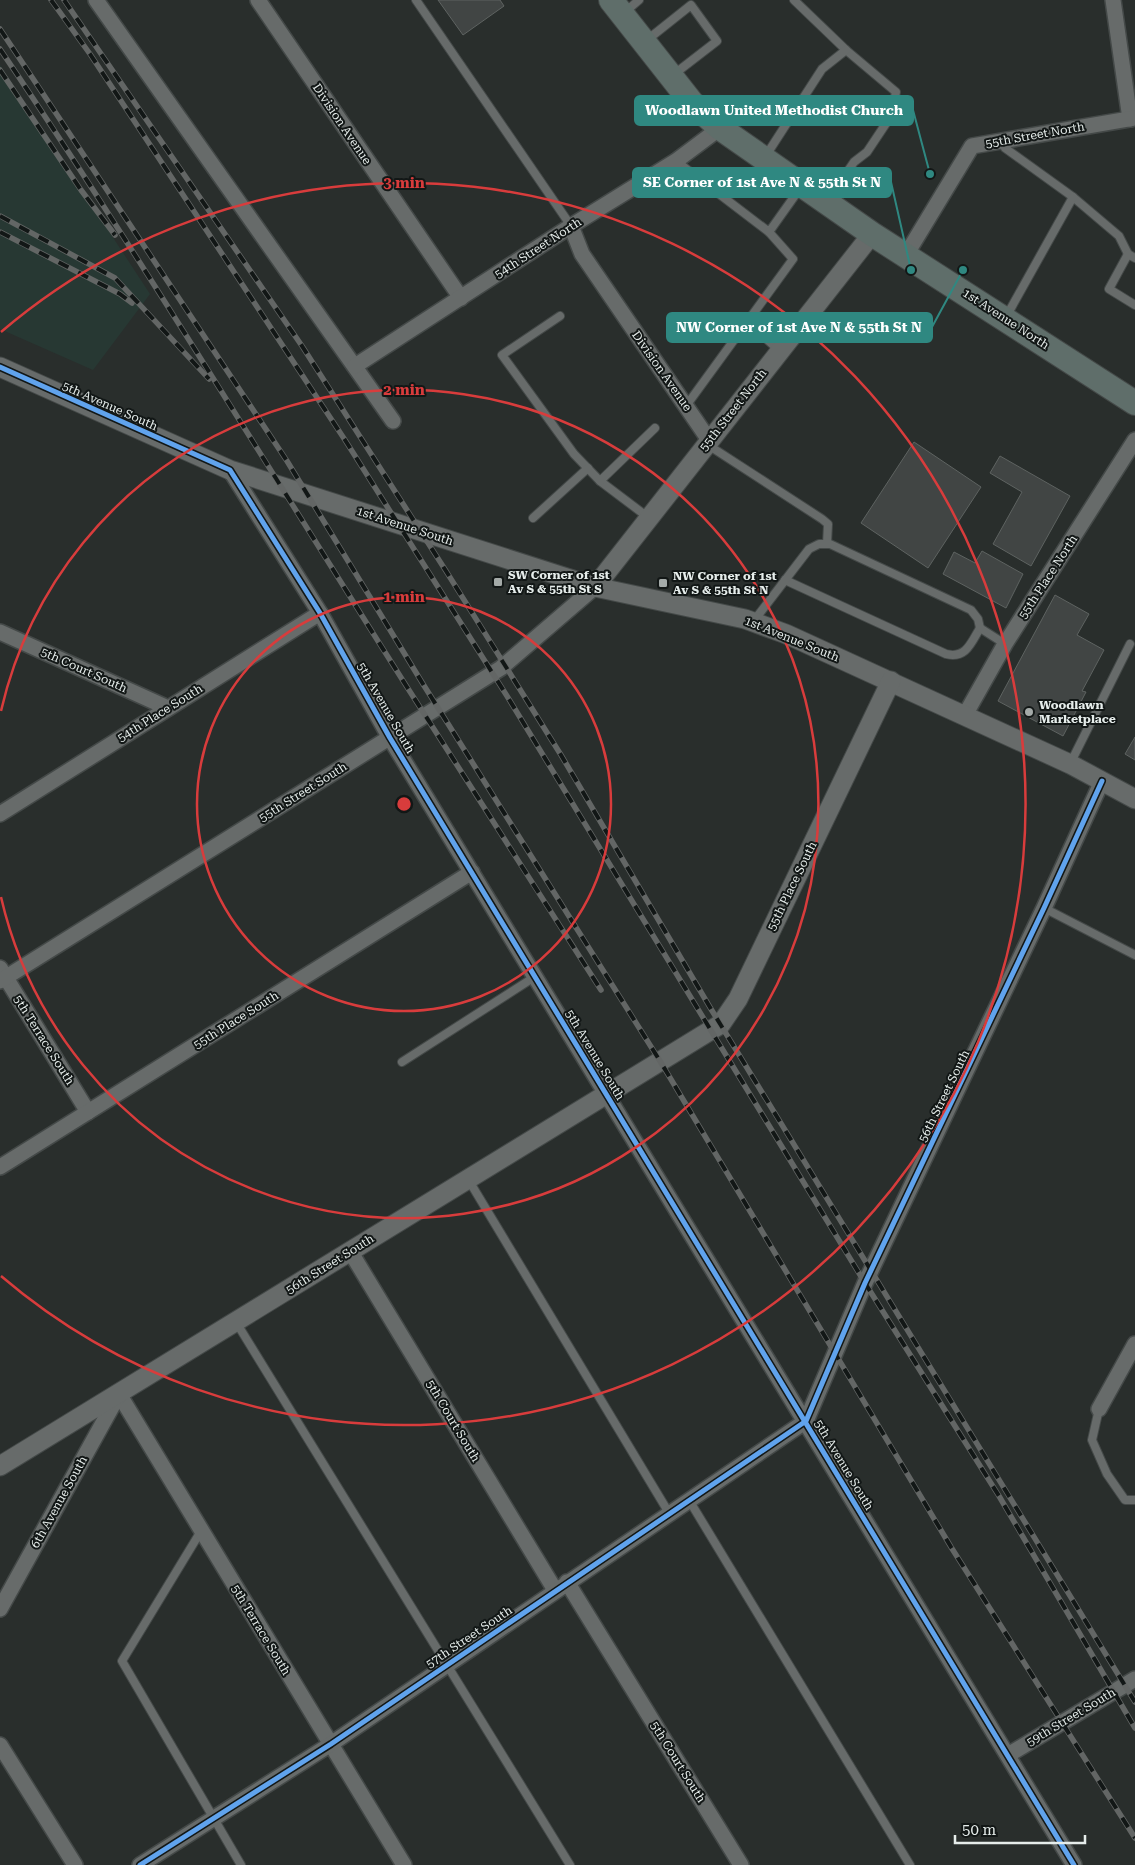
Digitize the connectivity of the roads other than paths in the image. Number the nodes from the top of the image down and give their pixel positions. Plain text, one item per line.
1 (96, 0) edge
2 (258, 0) edge
3 (416, 0) edge
4 (805, 0) edge
5 (1113, 0) edge
6 (795, 1) edge
7 (624, 5) edge
8 (644, 42) junction
9 (846, 50) junction
10 (672, 77) junction
11 (1132, 119) edge
12 (720, 128) junction
13 (1002, 141) junction
14 (764, 159) junction
15 (676, 161) junction
16 (802, 185) junction
17 (1073, 197) junction
18 (827, 202) junction
19 (571, 226) junction
20 (769, 232) junction
21 (872, 234) junction
22 (906, 255) junction
23 (1132, 256) edge
24 (461, 298) junction
25 (1135, 305) edge
26 (560, 316) dead end
27 (1006, 319) junction
28 (747, 322) junction
29 (780, 351) junction
30 (355, 366) junction
31 (0, 368) edge
32 (1135, 402) edge
33 (686, 406) junction
34 (393, 421) dead end
35 (655, 428) dead end
36 (1135, 440) edge
37 (708, 442) junction
38 (588, 468) junction
39 (230, 470) junction
40 (600, 481) junction
41 (533, 518) dead end
42 (649, 518) junction
43 (827, 544) junction
44 (785, 580) junction
45 (595, 587) junction
46 (320, 613) junction
47 (753, 622) junction
48 (980, 628) junction
49 (0, 632) edge
50 (1005, 644) junction
51 (1130, 644) dead end
52 (891, 682) junction
53 (168, 708) junction
54 (965, 715) junction
55 (390, 738) junction
56 (1070, 764) junction
57 (1102, 781) junction
58 (1135, 799) edge
59 (0, 814) edge
60 (472, 872) junction
61 (1044, 908) junction
62 (1135, 955) edge
63 (2, 976) edge
64 (536, 976) junction
65 (660, 1061) joint
66 (402, 1062) dead end
67 (607, 1093) junction
68 (88, 1112) junction
69 (0, 1167) edge
70 (468, 1179) junction
71 (350, 1252) junction
72 (236, 1322) junction
73 (1135, 1344) edge
74 (119, 1394) junction
75 (1099, 1409) joint
76 (806, 1421) junction
77 (0, 1466) edge
78 (689, 1500) junction
79 (1135, 1500) edge
80 (669, 1513) junction
81 (202, 1531) junction
82 (561, 1586) junction
83 (0, 1610) edge
84 (447, 1665) junction
85 (1135, 1679) edge
86 (331, 1744) junction
87 (0, 1745) edge
88 (1008, 1755) junction
89 (213, 1818) junction
90 (75, 1865) edge
91 (140, 1865) edge
92 (241, 1865) edge
93 (404, 1865) edge
94 (570, 1865) edge
95 (741, 1865) edge
96 (910, 1865) edge
97 (1074, 1865) edge

1 - 30 street
2 - 24 street, Division Avenue
3 - 19 lane
4 - 6 lane
5 - 11 street
6 - 9 lane
7 - 8 main road, 1st Avenue North
8 - 10 main road, 1st Avenue North
8 - 10 lane
9 - 14 lane
9 - 18 lane
10 - 12 main road, 1st Avenue North
11 - 13 street, 55th Street North
12 - 14 main road, 1st Avenue North
12 - 15 street, 54th Street North
13 - 17 lane
13 - 22 street, 55th Street North
14 - 16 main road, 1st Avenue North
15 - 19 street, 54th Street North
15 - 20 lane
16 - 18 main road, 1st Avenue North
16 - 20 lane
17 - 23 lane
17 - 27 lane
18 - 21 main road, 1st Avenue North
19 - 24 street, 54th Street North
19 - 33 street, Division Avenue
20 - 28 lane
21 - 22 main road, 1st Avenue North
21 - 29 street, 55th Street North
22 - 27 main road, 1st Avenue North
23 - 25 lane
24 - 30 street, 54th Street North
26 - 38 lane
27 - 32 main road, 1st Avenue North
28 - 29 lane
28 - 33 lane
29 - 37 street, 55th Street North
30 - 34 street
31 - 39 street, 5th Avenue South
33 - 37 street, Division Avenue
35 - 40 lane
36 - 50 street, 55th Place North
37 - 42 street, 55th Street North
37 - 43 lane
38 - 40 lane
38 - 41 lane
39 - 45 street, 1st Avenue South
39 - 46 street, 5th Avenue South
40 - 42 lane
42 - 45 street, 55th Street North
43 - 44 lane
43 - 48 lane
44 - 47 lane
44 - 48 lane
45 - 47 street, 1st Avenue South
45 - 55 street, 55th Street South
46 - 53 street, 54th Place South
46 - 55 street, 5th Avenue South
47 - 52 street, 1st Avenue South
48 - 50 lane
49 - 53 street, 5th Court South
50 - 54 street, 55th Place North
51 - 56 lane
52 - 54 street, 1st Avenue South
52 - 65 street, 55th Place South
53 - 59 street, 54th Place South
54 - 56 street, 1st Avenue South
55 - 60 street, 5th Avenue South
55 - 63 street, 55th Street South
56 - 57 street, 1st Avenue South
57 - 58 street, 1st Avenue South
57 - 61 street, 56th Street South
60 - 64 street, 5th Avenue South
60 - 68 street, 55th Place South
61 - 62 lane
61 - 76 street, 56th Street South
63 - 68 street, 5th Terrace South
64 - 66 lane
64 - 67 street, 5th Avenue South
65 - 67 street, 56th Street South
67 - 70 street, 56th Street South
67 - 76 street, 5th Avenue South
68 - 69 street, 55th Place South
70 - 71 street, 56th Street South
70 - 80 lane
71 - 72 street, 56th Street South
71 - 82 street, 5th Court South
72 - 74 street, 56th Street South
72 - 84 lane
73 - 75 street
74 - 77 street, 56th Street South
74 - 81 street, 5th Terrace South
74 - 83 street, 6th Avenue South
75 - 79 lane
76 - 78 street, 57th Street South
76 - 88 street, 5th Avenue South
78 - 80 street, 57th Street South
78 - 96 lane
80 - 82 street, 57th Street South
81 - 86 street, 5th Terrace South
81 - 89 lane
82 - 84 street, 57th Street South
82 - 95 street, 5th Court South
84 - 86 street, 57th Street South
84 - 94 lane
85 - 88 street, 59th Street South
86 - 89 street, 57th Street South
86 - 93 street, 5th Terrace South
87 - 90 street
88 - 97 street, 5th Avenue South
89 - 91 street, 57th Street South
89 - 92 lane

